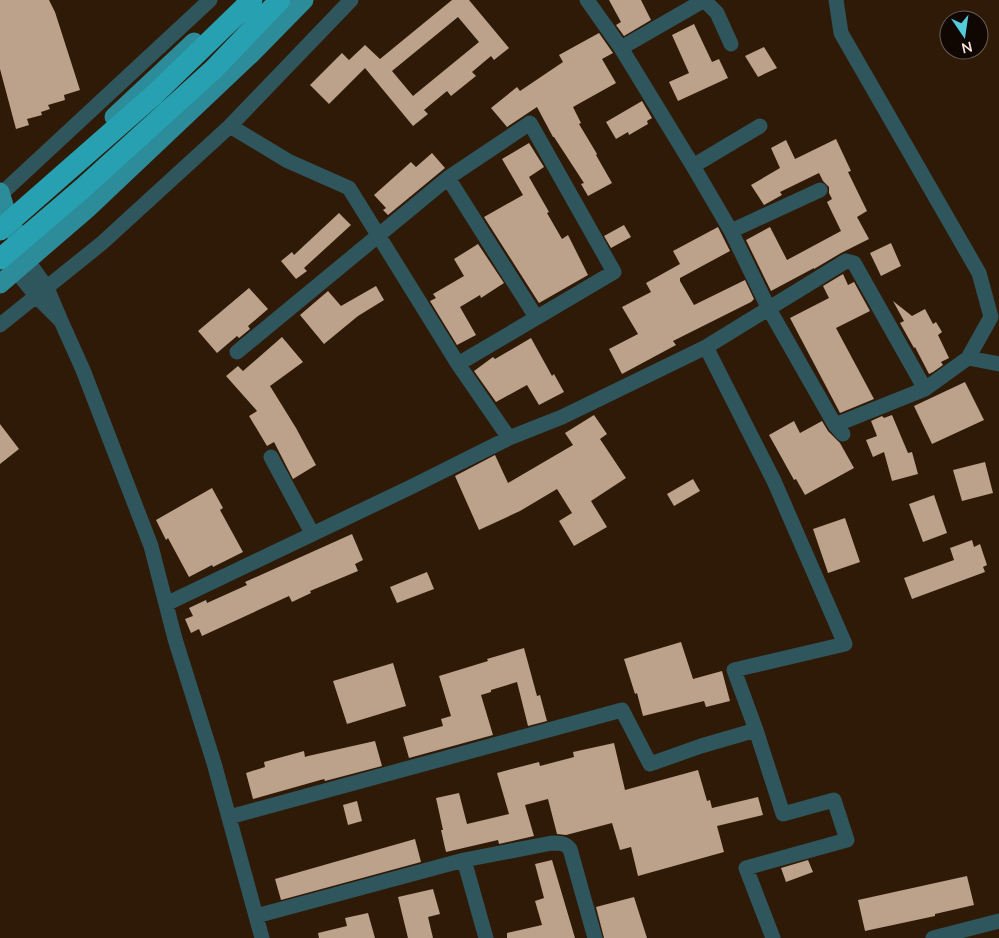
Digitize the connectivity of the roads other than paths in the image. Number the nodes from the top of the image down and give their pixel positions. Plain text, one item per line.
1 (210, 0) edge
2 (238, 0) edge
3 (252, 0) edge
4 (280, 0) edge
5 (304, 0) edge
6 (351, 0) edge
7 (587, 0) edge
8 (836, 0) edge
9 (731, 44) dead end
10 (620, 48) junction
11 (230, 126) junction
12 (760, 126) dead end
13 (693, 166) junction
14 (448, 178) junction
15 (820, 190) dead end
16 (1, 207) edge
17 (730, 231) junction
18 (379, 236) junction
19 (0, 241) edge
20 (15, 264) edge
21 (0, 284) edge
22 (42, 292) junction
23 (770, 309) junction
24 (536, 317) junction
25 (0, 325) edge
26 (706, 347) junction
27 (237, 352) dead end
28 (968, 358) junction
29 (458, 364) junction
30 (999, 364) edge
31 (925, 389) junction
32 (509, 438) junction
33 (271, 457) dead end
34 (312, 533) junction
35 (166, 604) junction
36 (756, 730) junction
37 (228, 817) junction
38 (464, 860) junction
39 (256, 916) junction
40 (999, 921) edge
41 (262, 938) edge
42 (486, 938) edge
43 (595, 938) edge
44 (773, 938) edge
45 (934, 938) edge

1 - 16 street
2 - 16 main road
3 - 16 highway, bridge
4 - 20 highway, bridge
5 - 20 main road
6 - 11 street
7 - 10 street
8 - 28 street
9 - 10 street
10 - 13 street
11 - 18 street
11 - 22 street
12 - 13 street
13 - 17 street
14 - 18 street
14 - 24 street
14 - 24 street
15 - 17 street
16 - 20 main road
17 - 23 street
18 - 27 street
18 - 29 street
19 - 20 main road
20 - 21 main road
20 - 22 street
22 - 25 street
22 - 35 street
23 - 26 street
23 - 31 street
23 - 31 street
24 - 29 street
26 - 32 street
26 - 36 street
28 - 30 street
28 - 31 street
29 - 32 street
32 - 34 street
33 - 34 street
34 - 35 street
35 - 37 street
36 - 37 street
36 - 44 street
37 - 39 street
38 - 39 street
38 - 42 street
38 - 43 street
39 - 41 street
40 - 45 street

